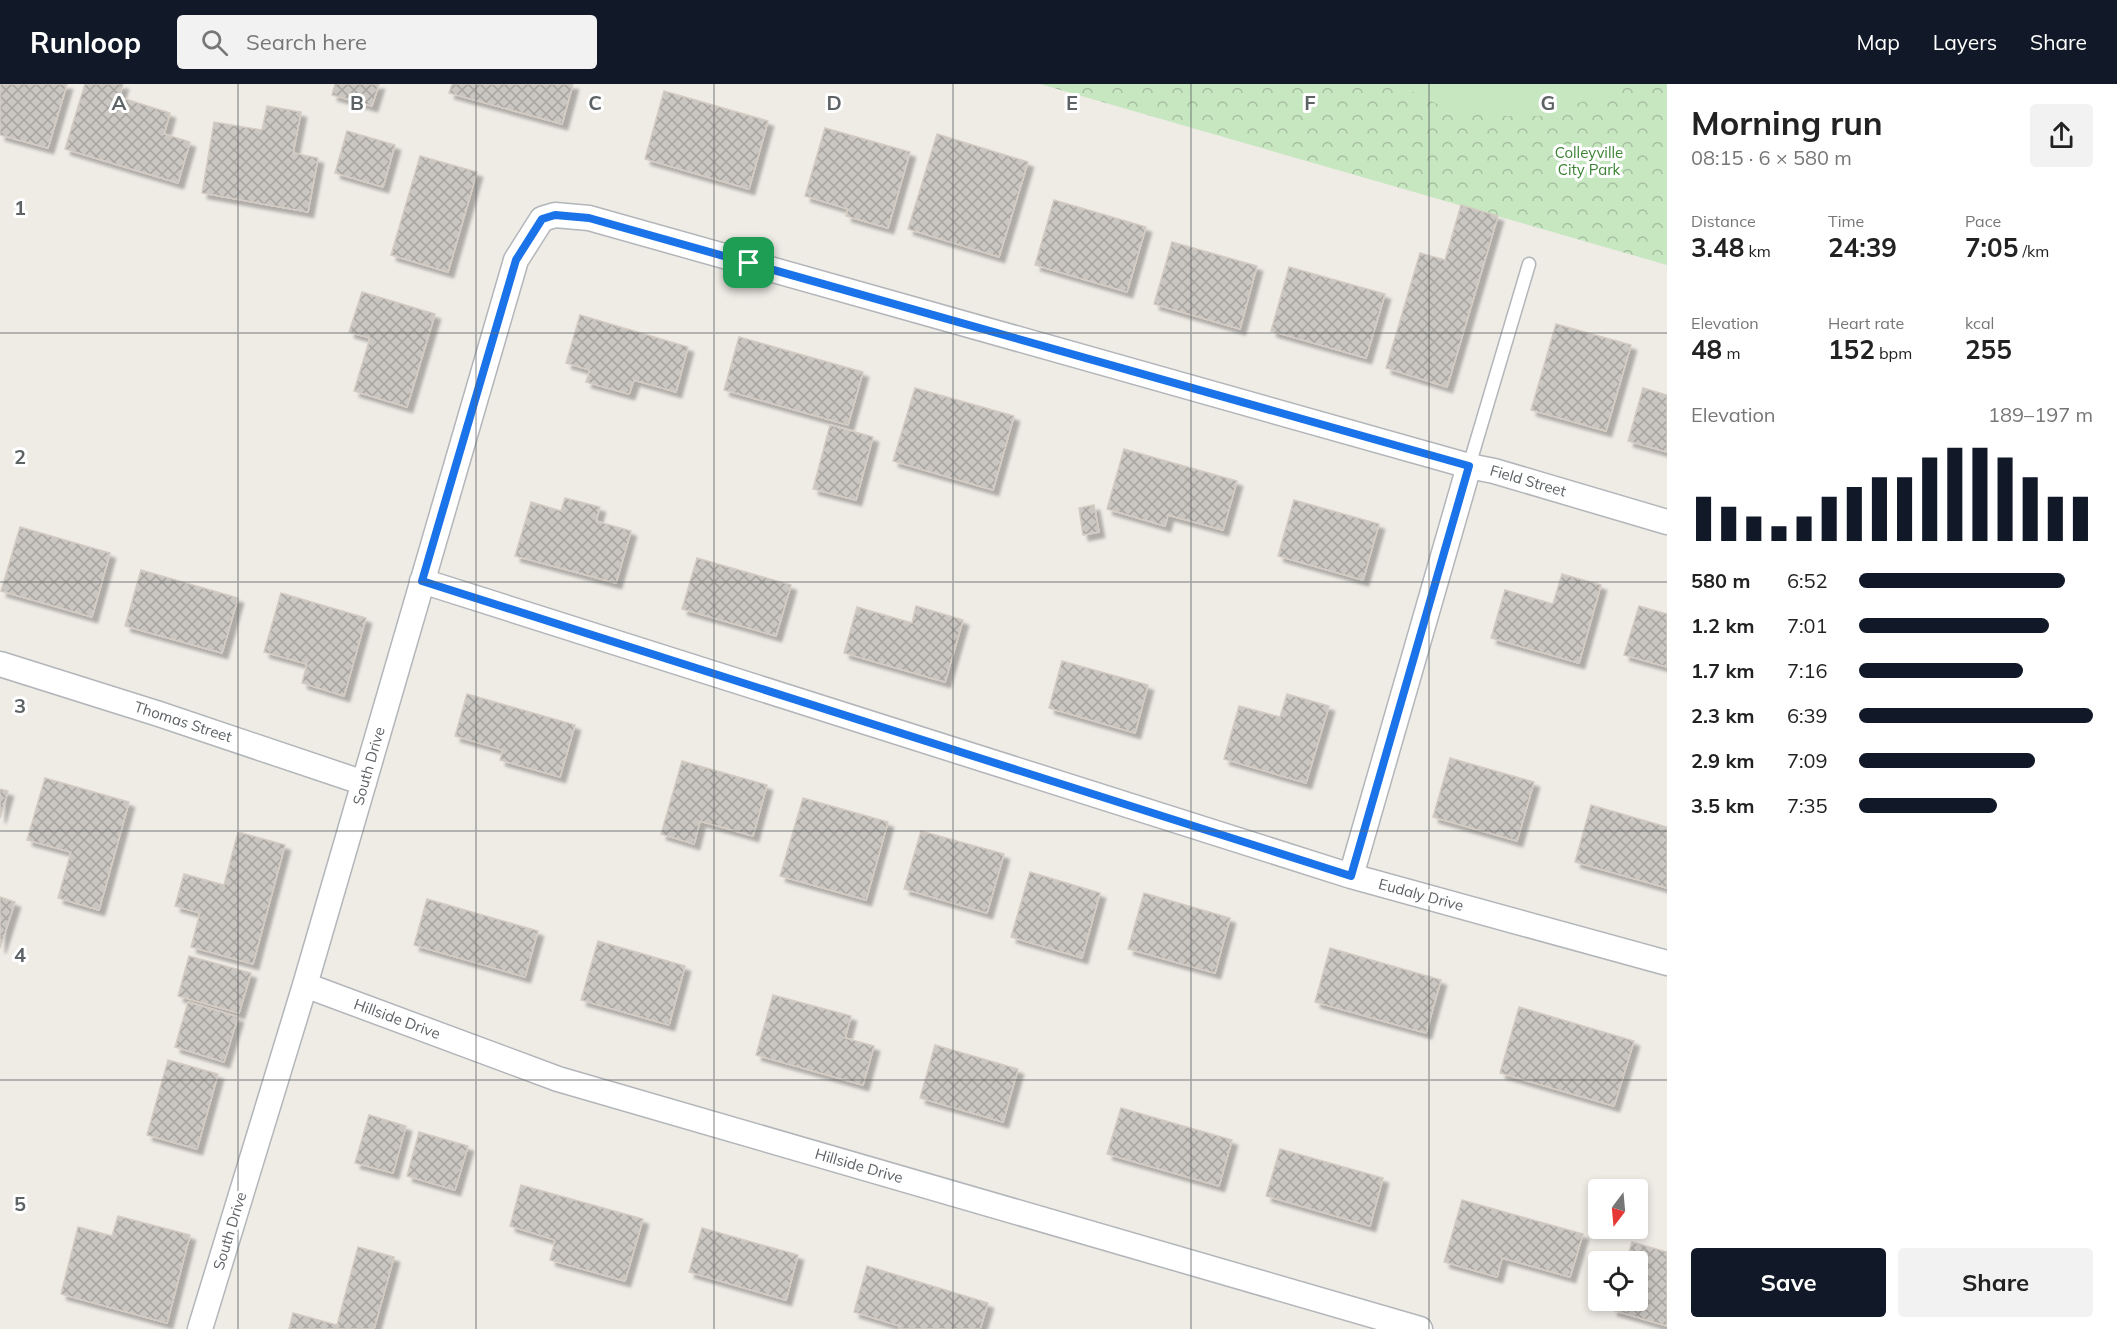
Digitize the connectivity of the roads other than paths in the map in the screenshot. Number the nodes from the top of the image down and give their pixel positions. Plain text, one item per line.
1 (555, 215) joint
2 (1529, 264) dead end
3 (1469, 466) junction
4 (1667, 522) edge
5 (422, 581) junction
6 (0, 664) edge
7 (364, 783) junction
8 (1351, 876) junction
9 (1667, 963) edge
10 (305, 985) junction
11 (200, 1329) edge
12 (1419, 1329) edge

1 - 3 street, Field Street
1 - 5 street, South Drive
2 - 3 lane
3 - 4 street, Field Street
3 - 8 street
5 - 7 street, South Drive
5 - 8 street, Eudaly Drive
6 - 7 street, Thomas Street
7 - 10 street, South Drive
8 - 9 street, Eudaly Drive
10 - 11 street, South Drive
10 - 12 street, Hillside Drive

